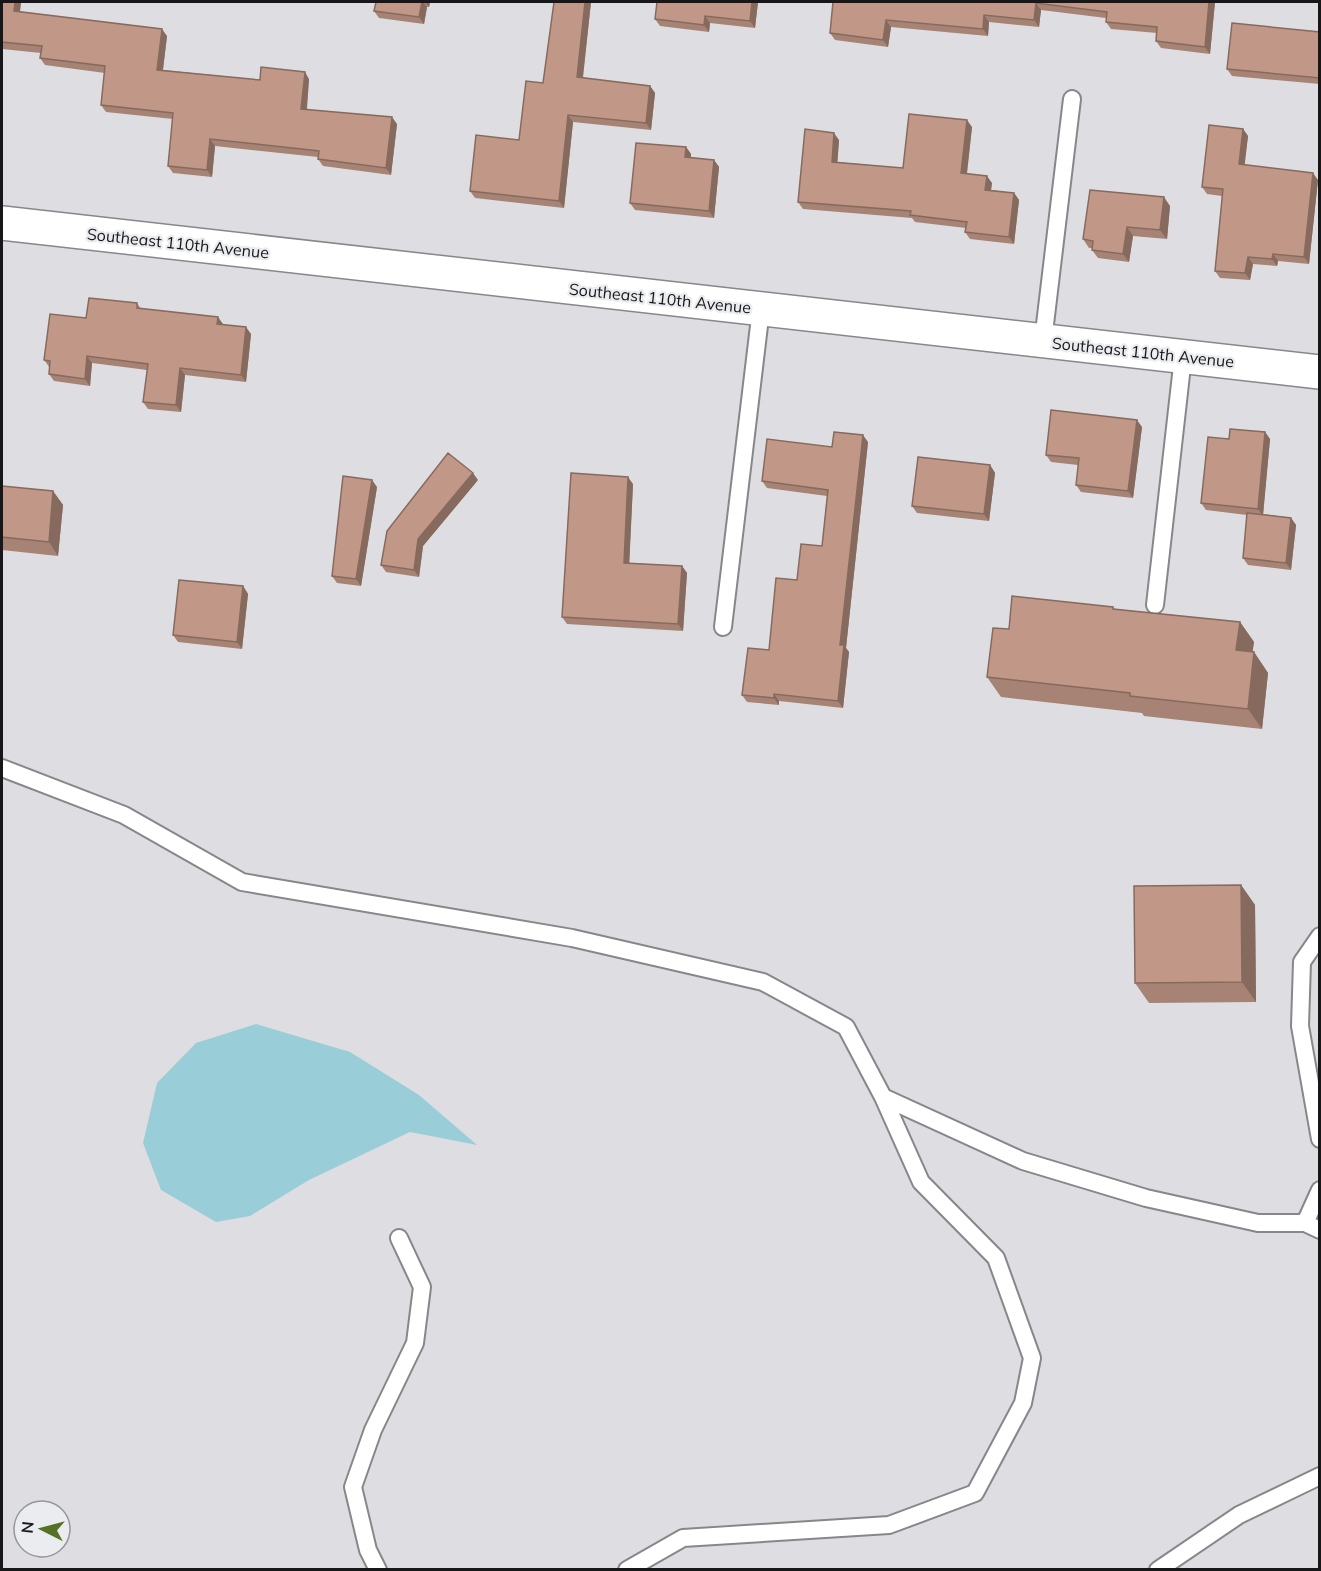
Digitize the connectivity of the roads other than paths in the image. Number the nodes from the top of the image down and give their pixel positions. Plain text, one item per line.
1 (1072, 99) dead end
2 (2, 223) edge
3 (761, 309) junction
4 (1043, 341) junction
5 (1183, 357) junction
6 (1320, 372) edge
7 (1155, 605) dead end
8 (723, 627) dead end
9 (2, 768) edge
10 (1320, 936) edge
11 (883, 1097) junction
12 (1320, 1139) edge
13 (1320, 1190) edge
14 (1312, 1226) edge
15 (399, 1238) dead end
16 (1320, 1476) edge
17 (378, 1569) edge
18 (627, 1569) edge
19 (1158, 1569) edge

1 - 4 lane
2 - 3 street, Southeast 110th Avenue
3 - 4 street, Southeast 110th Avenue
3 - 8 lane
4 - 5 street, Southeast 110th Avenue
5 - 6 street, Southeast 110th Avenue
5 - 7 lane
9 - 11 lane
10 - 12 lane
11 - 14 lane
11 - 18 lane
13 - 14 lane
15 - 17 lane
16 - 19 lane

